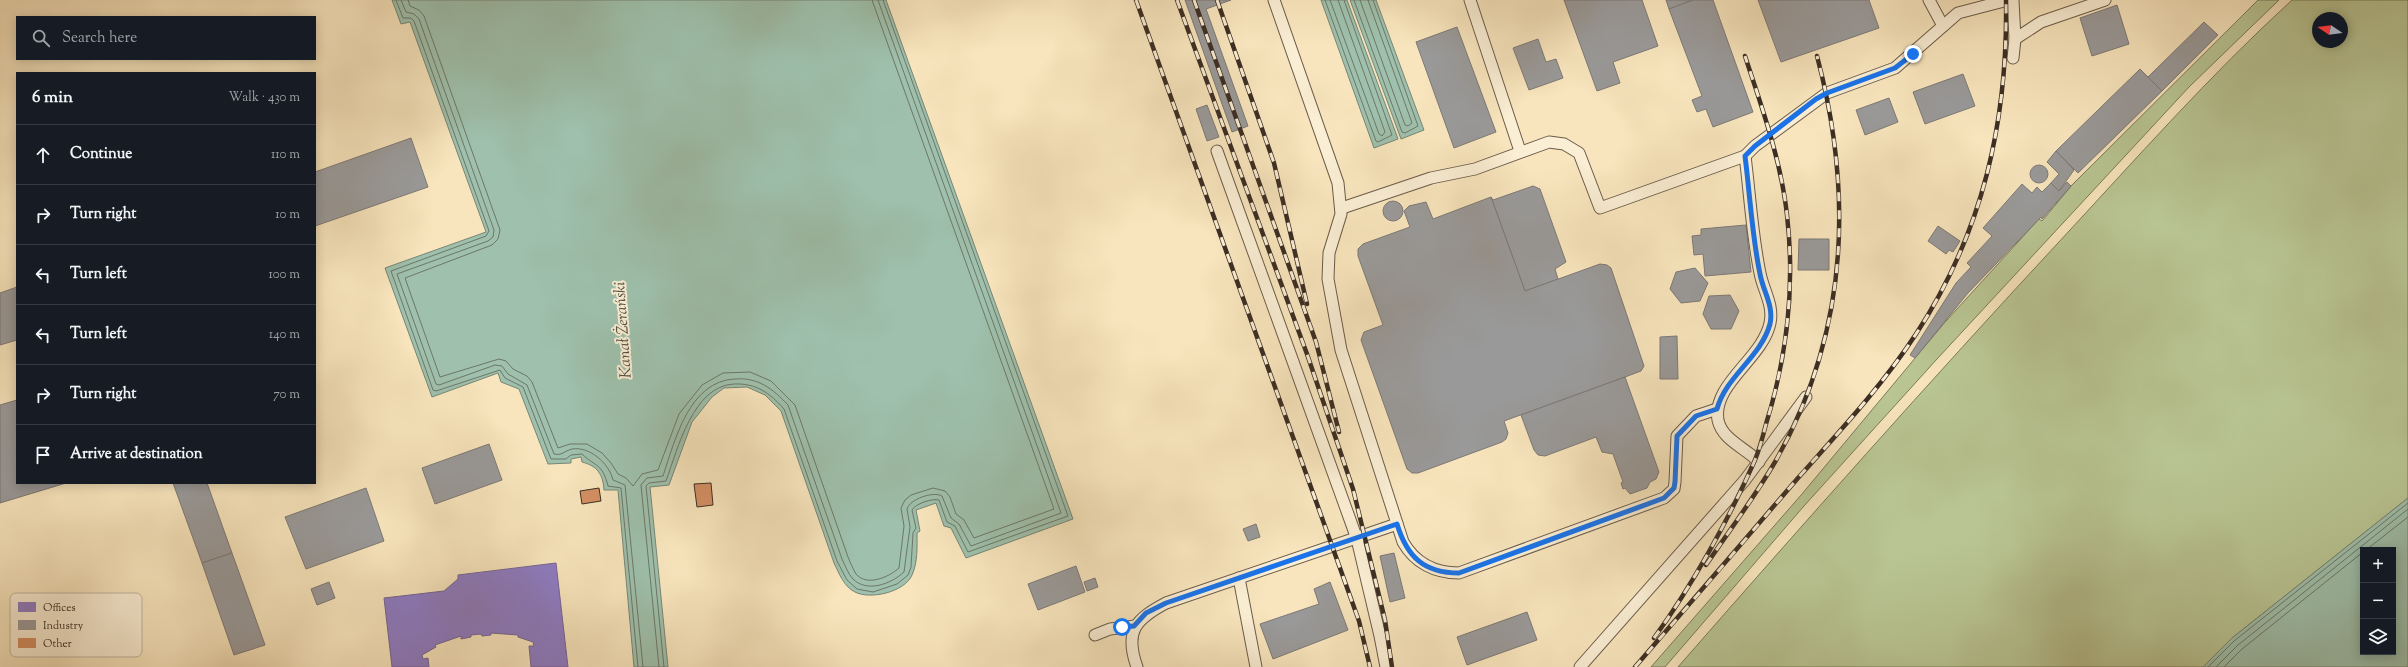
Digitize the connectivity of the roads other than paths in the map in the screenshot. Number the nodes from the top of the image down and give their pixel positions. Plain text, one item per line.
1 (1274, 0) edge
2 (1470, 0) edge
3 (1929, 0) edge
4 (2008, 0) edge
5 (2012, 0) edge
6 (2105, 0) edge
7 (1943, 26) junction
8 (2015, 39) junction
9 (2013, 58) dead end
10 (1217, 151) dead end
11 (1520, 151) junction
12 (1745, 156) junction
13 (1342, 208) junction
14 (1806, 398) dead end
15 (1717, 409) junction
16 (1759, 462) junction
17 (1397, 524) junction
18 (1357, 539) junction
19 (1239, 578) junction
20 (1134, 626) junction
21 (1095, 635) dead end
22 (1137, 667) edge
23 (1256, 667) edge
24 (1386, 667) edge
25 (1580, 667) edge

1 - 13 lane
2 - 11 lane
3 - 7 lane
4 - 7 lane
5 - 8 lane
6 - 8 lane
7 - 12 lane
8 - 9 lane
10 - 18 lane
11 - 12 lane
11 - 13 lane
12 - 15 lane
13 - 17 lane
14 - 16 lane
15 - 16 lane
15 - 17 lane
16 - 25 lane
17 - 18 lane
18 - 19 lane
18 - 24 lane
19 - 20 lane
19 - 23 lane
20 - 21 lane
20 - 22 lane

